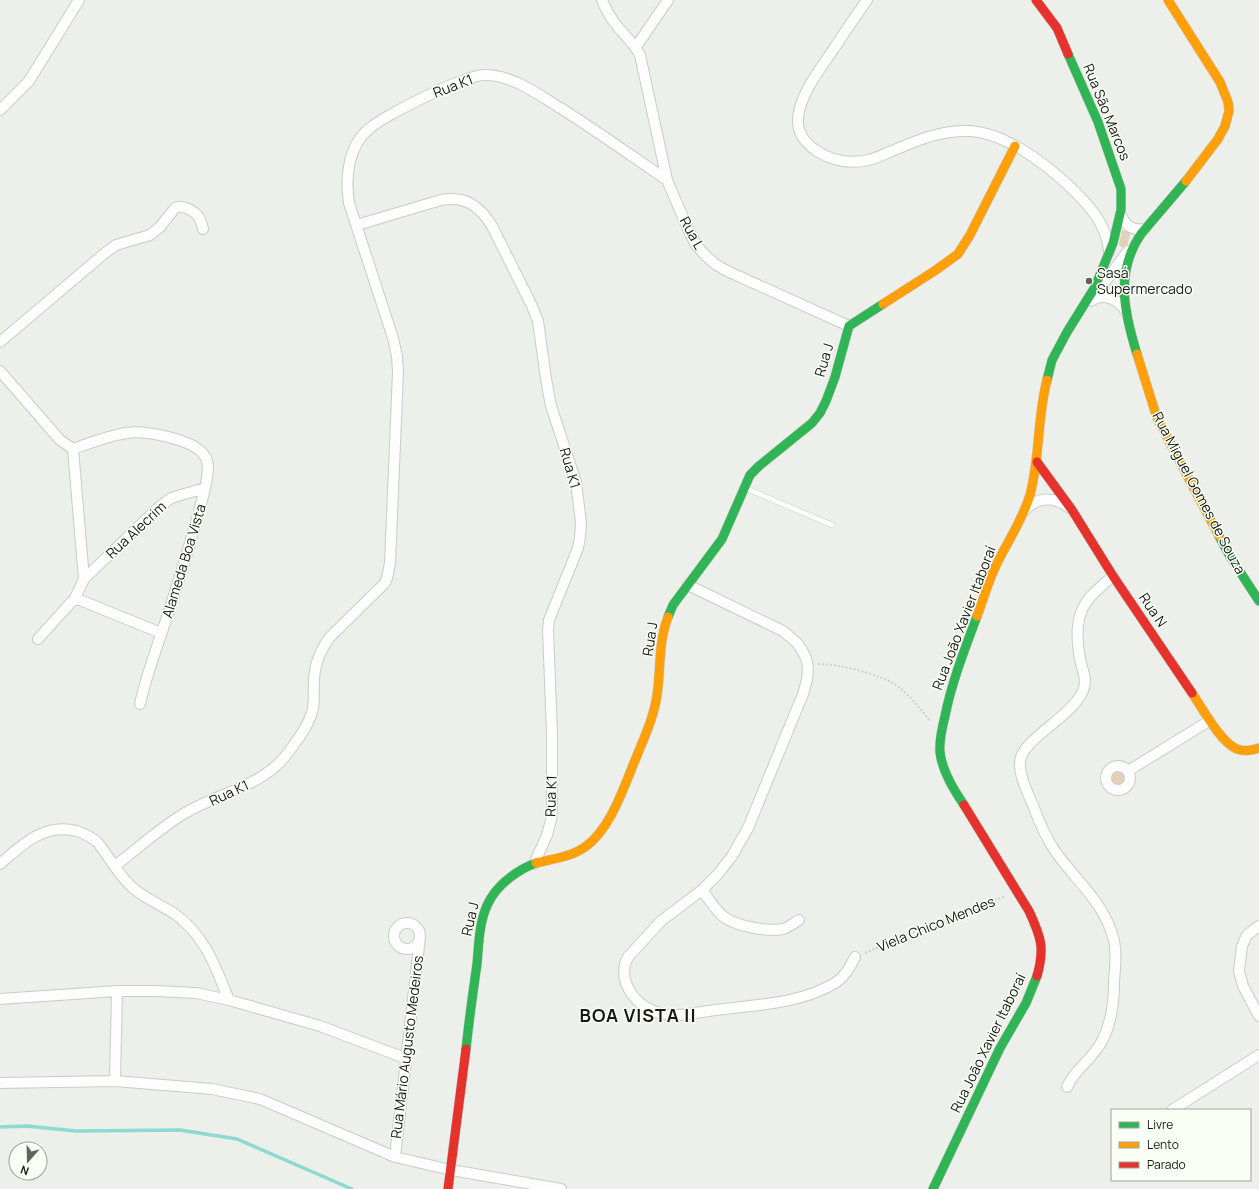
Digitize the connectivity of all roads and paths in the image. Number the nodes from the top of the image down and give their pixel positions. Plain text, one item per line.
1 (79, 0) edge
2 (602, 0) edge
3 (668, 0) edge
4 (867, 0) edge
5 (1036, 0) edge
6 (1168, 0) edge
7 (638, 51) junction
8 (0, 110) edge
9 (1015, 146) junction
10 (667, 180) junction
11 (1120, 217) junction
12 (1098, 219) junction
13 (357, 225) junction
14 (203, 228) dead end
15 (1143, 232) junction
16 (1111, 248) junction
17 (1117, 266) junction
18 (1090, 302) junction
19 (1127, 310) junction
20 (1076, 316) junction
21 (849, 326) junction
22 (0, 342) edge
23 (0, 371) edge
24 (73, 449) junction
25 (1038, 462) junction
26 (744, 487) junction
27 (206, 488) junction
28 (1025, 510) junction
29 (1072, 510) junction
30 (832, 525) dead end
31 (1113, 576) junction
32 (84, 579) junction
33 (688, 585) junction
34 (76, 598) junction
35 (1259, 601) edge
36 (161, 633) junction
37 (38, 638) dead end
38 (807, 664) junction
39 (140, 704) dead end
40 (1209, 721) junction
41 (941, 731) junction
42 (1259, 748) edge
43 (1128, 771) dead end
44 (0, 864) edge
45 (534, 864) junction
46 (115, 866) junction
47 (702, 890) junction
48 (1018, 892) junction
49 (799, 920) dead end
50 (1259, 926) edge
51 (420, 937) dead end
52 (855, 957) joint
53 (117, 991) junction
54 (0, 999) edge
55 (229, 1000) junction
56 (1259, 1016) edge
57 (1259, 1055) edge
58 (405, 1058) junction
59 (115, 1080) junction
60 (0, 1083) edge
61 (1067, 1087) dead end
62 (1174, 1109) edge
63 (395, 1156) junction
64 (451, 1170) junction
65 (448, 1189) edge
66 (561, 1189) edge
67 (933, 1189) edge

1 - 8 street
2 - 7 street
3 - 7 street
4 - 9 street
5 - 11 street, Rua São Marcos
6 - 15 street
7 - 10 street, Rua L
9 - 12 street
9 - 21 street
10 - 13 street, Rua K1
10 - 21 street, Rua L
11 - 12 street
11 - 15 street
11 - 16 street, Rua São Marcos
11 - 17 street
12 - 16 street
13 - 45 street, Rua K1
13 - 46 street, Rua K1
14 - 22 street
15 - 17 street
15 - 19 street, Rua Miguel Gomes de Souza
16 - 20 street, Rua João Xavier Itaboraí
17 - 18 street
17 - 19 street
18 - 19 street
18 - 20 street
19 - 35 street, Rua Miguel Gomes de Souza
20 - 25 street, Rua João Xavier Itaboraí
21 - 26 street, Rua J
23 - 24 street
24 - 27 street
24 - 32 street
25 - 28 street, Rua João Xavier Itaboraí
25 - 29 street, Rua N
26 - 30 lane
26 - 33 street, Rua J
27 - 32 street, Rua Alecrim
27 - 36 street, Alameda Boa Vista
28 - 29 street
28 - 41 street, Rua João Xavier Itaboraí
29 - 31 street, Rua N
31 - 40 street, Rua N
31 - 61 street
32 - 34 street, Rua Alecrim
33 - 38 street
33 - 45 street, Rua J
34 - 36 street, Alameda Boa Vista
34 - 37 street, Rua Alecrim
36 - 39 street, Alameda Boa Vista
38 - 41 path
38 - 47 street
40 - 42 street, Rua N
40 - 43 street
41 - 48 street, Rua João Xavier Itaboraí
44 - 46 street
45 - 64 street, Rua J
46 - 55 street
47 - 49 street
47 - 52 street
48 - 52 path, Viela Chico Mendes
48 - 67 street, Rua João Xavier Itaboraí
50 - 56 street
51 - 58 street, Rua Mário Augusto Medeiros
53 - 54 street
53 - 55 street
53 - 59 street
55 - 58 street
57 - 62 street
58 - 63 street, Rua Mário Augusto Medeiros
59 - 60 street
59 - 63 street
63 - 64 street
64 - 65 street, Rua J
64 - 66 street

